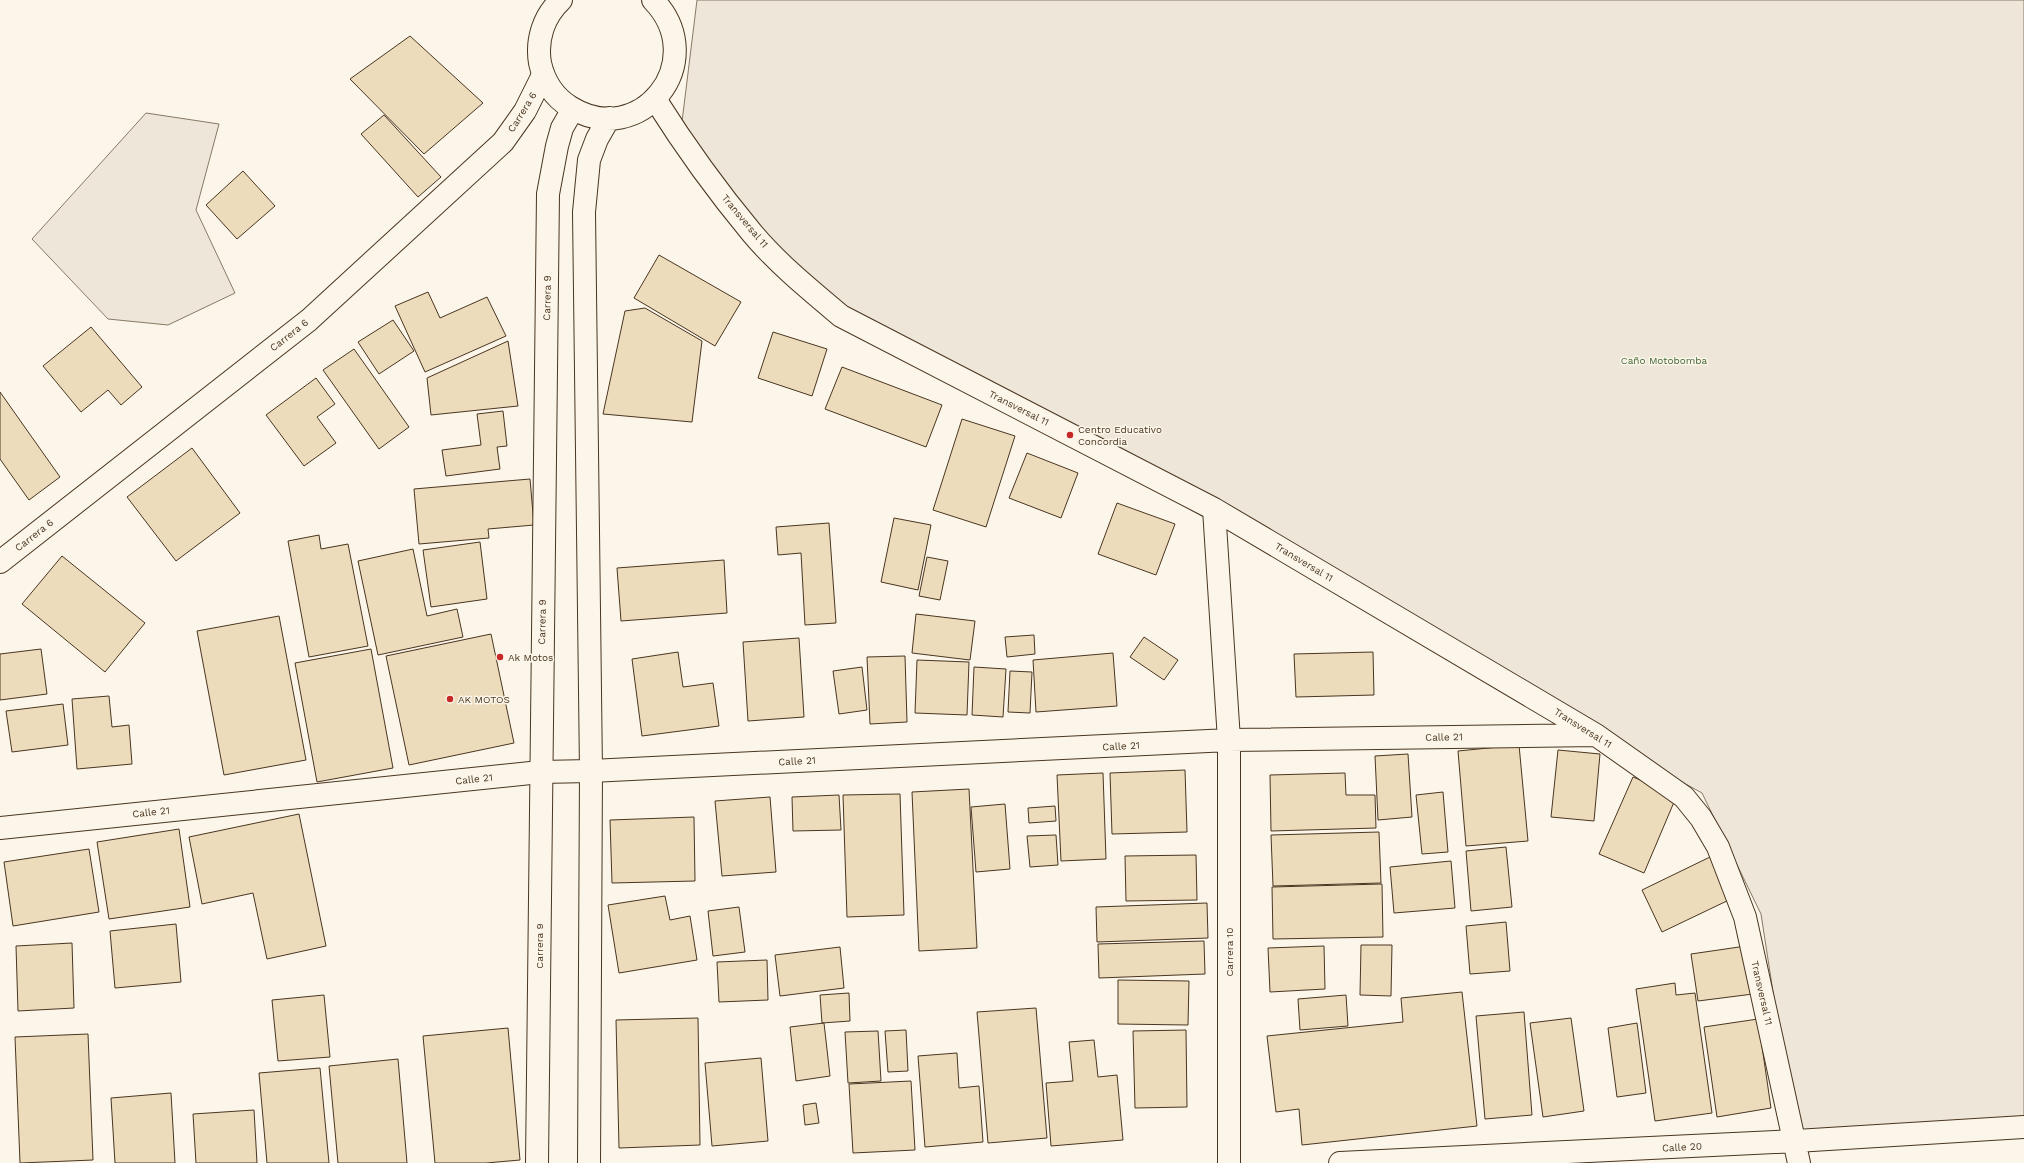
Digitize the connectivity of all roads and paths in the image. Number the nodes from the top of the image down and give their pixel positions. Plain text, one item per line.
1 (653, 0) edge
2 (558, 2) edge
3 (544, 75) junction
4 (655, 99) junction
5 (573, 109) junction
6 (609, 118) junction
7 (1214, 508) junction
8 (0, 562) edge
9 (1596, 735) junction
10 (1229, 740) junction
11 (540, 772) junction
12 (591, 772) junction
13 (0, 828) edge
14 (2024, 1127) edge
15 (1796, 1141) junction
16 (537, 1163) edge
17 (589, 1163) edge
18 (1229, 1163) edge
19 (1340, 1163) edge
20 (1799, 1163) edge

1 - 4 street
2 - 3 street
3 - 5 street
3 - 8 street, Carrera 6
4 - 6 street
4 - 7 street, Transversal 11
5 - 6 street
5 - 11 street, Carrera 9
6 - 12 street
7 - 9 street, Transversal 11
7 - 10 street, Carrera 10
9 - 10 street, Calle 21
9 - 15 street, Transversal 11
10 - 12 street, Calle 21
10 - 18 street, Carrera 10
11 - 12 street, Calle 21
11 - 13 street, Calle 21
11 - 16 street, Carrera 9
12 - 17 street
14 - 15 street, Calle 20
15 - 19 street, Calle 20
15 - 20 street, Transversal 11

